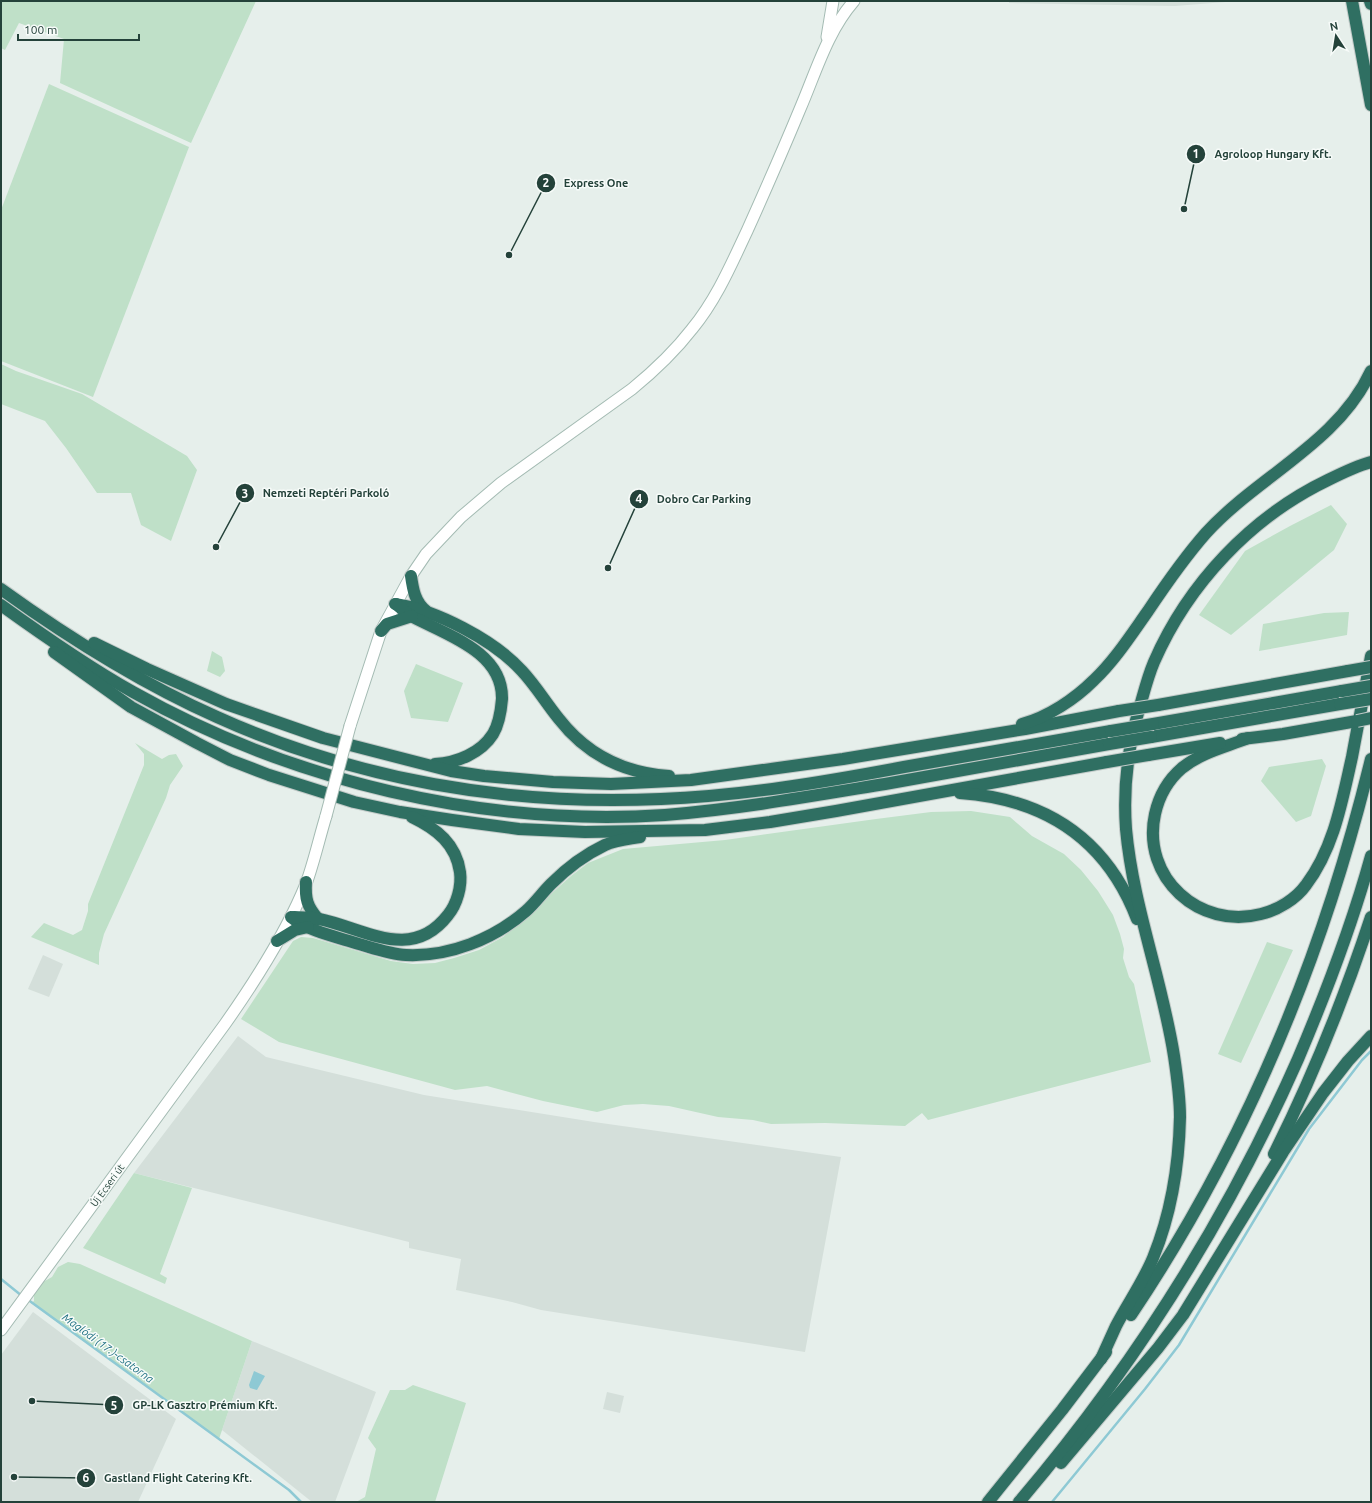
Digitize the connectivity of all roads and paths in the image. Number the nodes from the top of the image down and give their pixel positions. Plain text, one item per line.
1 (833, 1) edge
2 (854, 1) edge
3 (1352, 1) edge
4 (1370, 1) edge
5 (1371, 4) edge
6 (824, 51) junction
7 (1371, 105) edge
8 (1371, 371) edge
9 (1369, 462) edge
10 (411, 576) junction
11 (1, 589) edge
12 (21, 604) junction
13 (395, 604) junction
14 (5, 608) edge
15 (427, 611) junction
16 (412, 616) junction
17 (380, 631) junction
18 (1371, 656) edge
19 (1371, 667) edge
20 (1371, 686) edge
21 (1371, 699) edge
22 (1371, 718) edge
23 (972, 737) junction
24 (1248, 738) junction
25 (1371, 759) edge
26 (422, 764) junction
27 (691, 780) junction
28 (938, 793) junction
29 (400, 812) junction
30 (664, 832) junction
31 (1371, 856) edge
32 (306, 882) junction
33 (291, 917) junction
34 (1371, 917) edge
35 (318, 919) junction
36 (308, 927) junction
37 (278, 941) junction
38 (1149, 950) junction
39 (1371, 1036) edge
40 (1243, 1216) junction
41 (1, 1330) edge
42 (1101, 1359) junction
43 (1021, 1500) edge
44 (988, 1502) edge

1 - 6 main road
2 - 6 main road
3 - 7 highway
4 - 5 highway
6 - 10 main road, Új Ecseri út
8 - 23 highway
9 - 38 highway
10 - 13 main road, Új Ecseri út
10 - 15 highway
11 - 12 highway
12 - 20 highway, bridge
12 - 26 highway
13 - 15 highway
13 - 16 highway
13 - 17 main road, Új Ecseri út
14 - 21 highway, bridge
14 - 29 highway
15 - 27 highway
16 - 17 highway
16 - 26 highway
17 - 32 main road, Új Ecseri út, bridge
18 - 24 highway
19 - 23 highway, bridge
22 - 24 highway, bridge
23 - 27 highway
24 - 28 highway, bridge
25 - 42 highway
26 - 27 highway
28 - 30 highway
28 - 38 highway
29 - 30 highway
29 - 35 highway
30 - 36 highway
31 - 43 highway
32 - 33 main road, Új Ecseri út
32 - 35 highway
33 - 35 highway
33 - 36 highway
33 - 37 main road, Új Ecseri út
34 - 40 highway
36 - 37 highway
37 - 41 main road, Új Ecseri út
38 - 42 highway
39 - 40 highway
40 - 43 highway
42 - 44 highway

